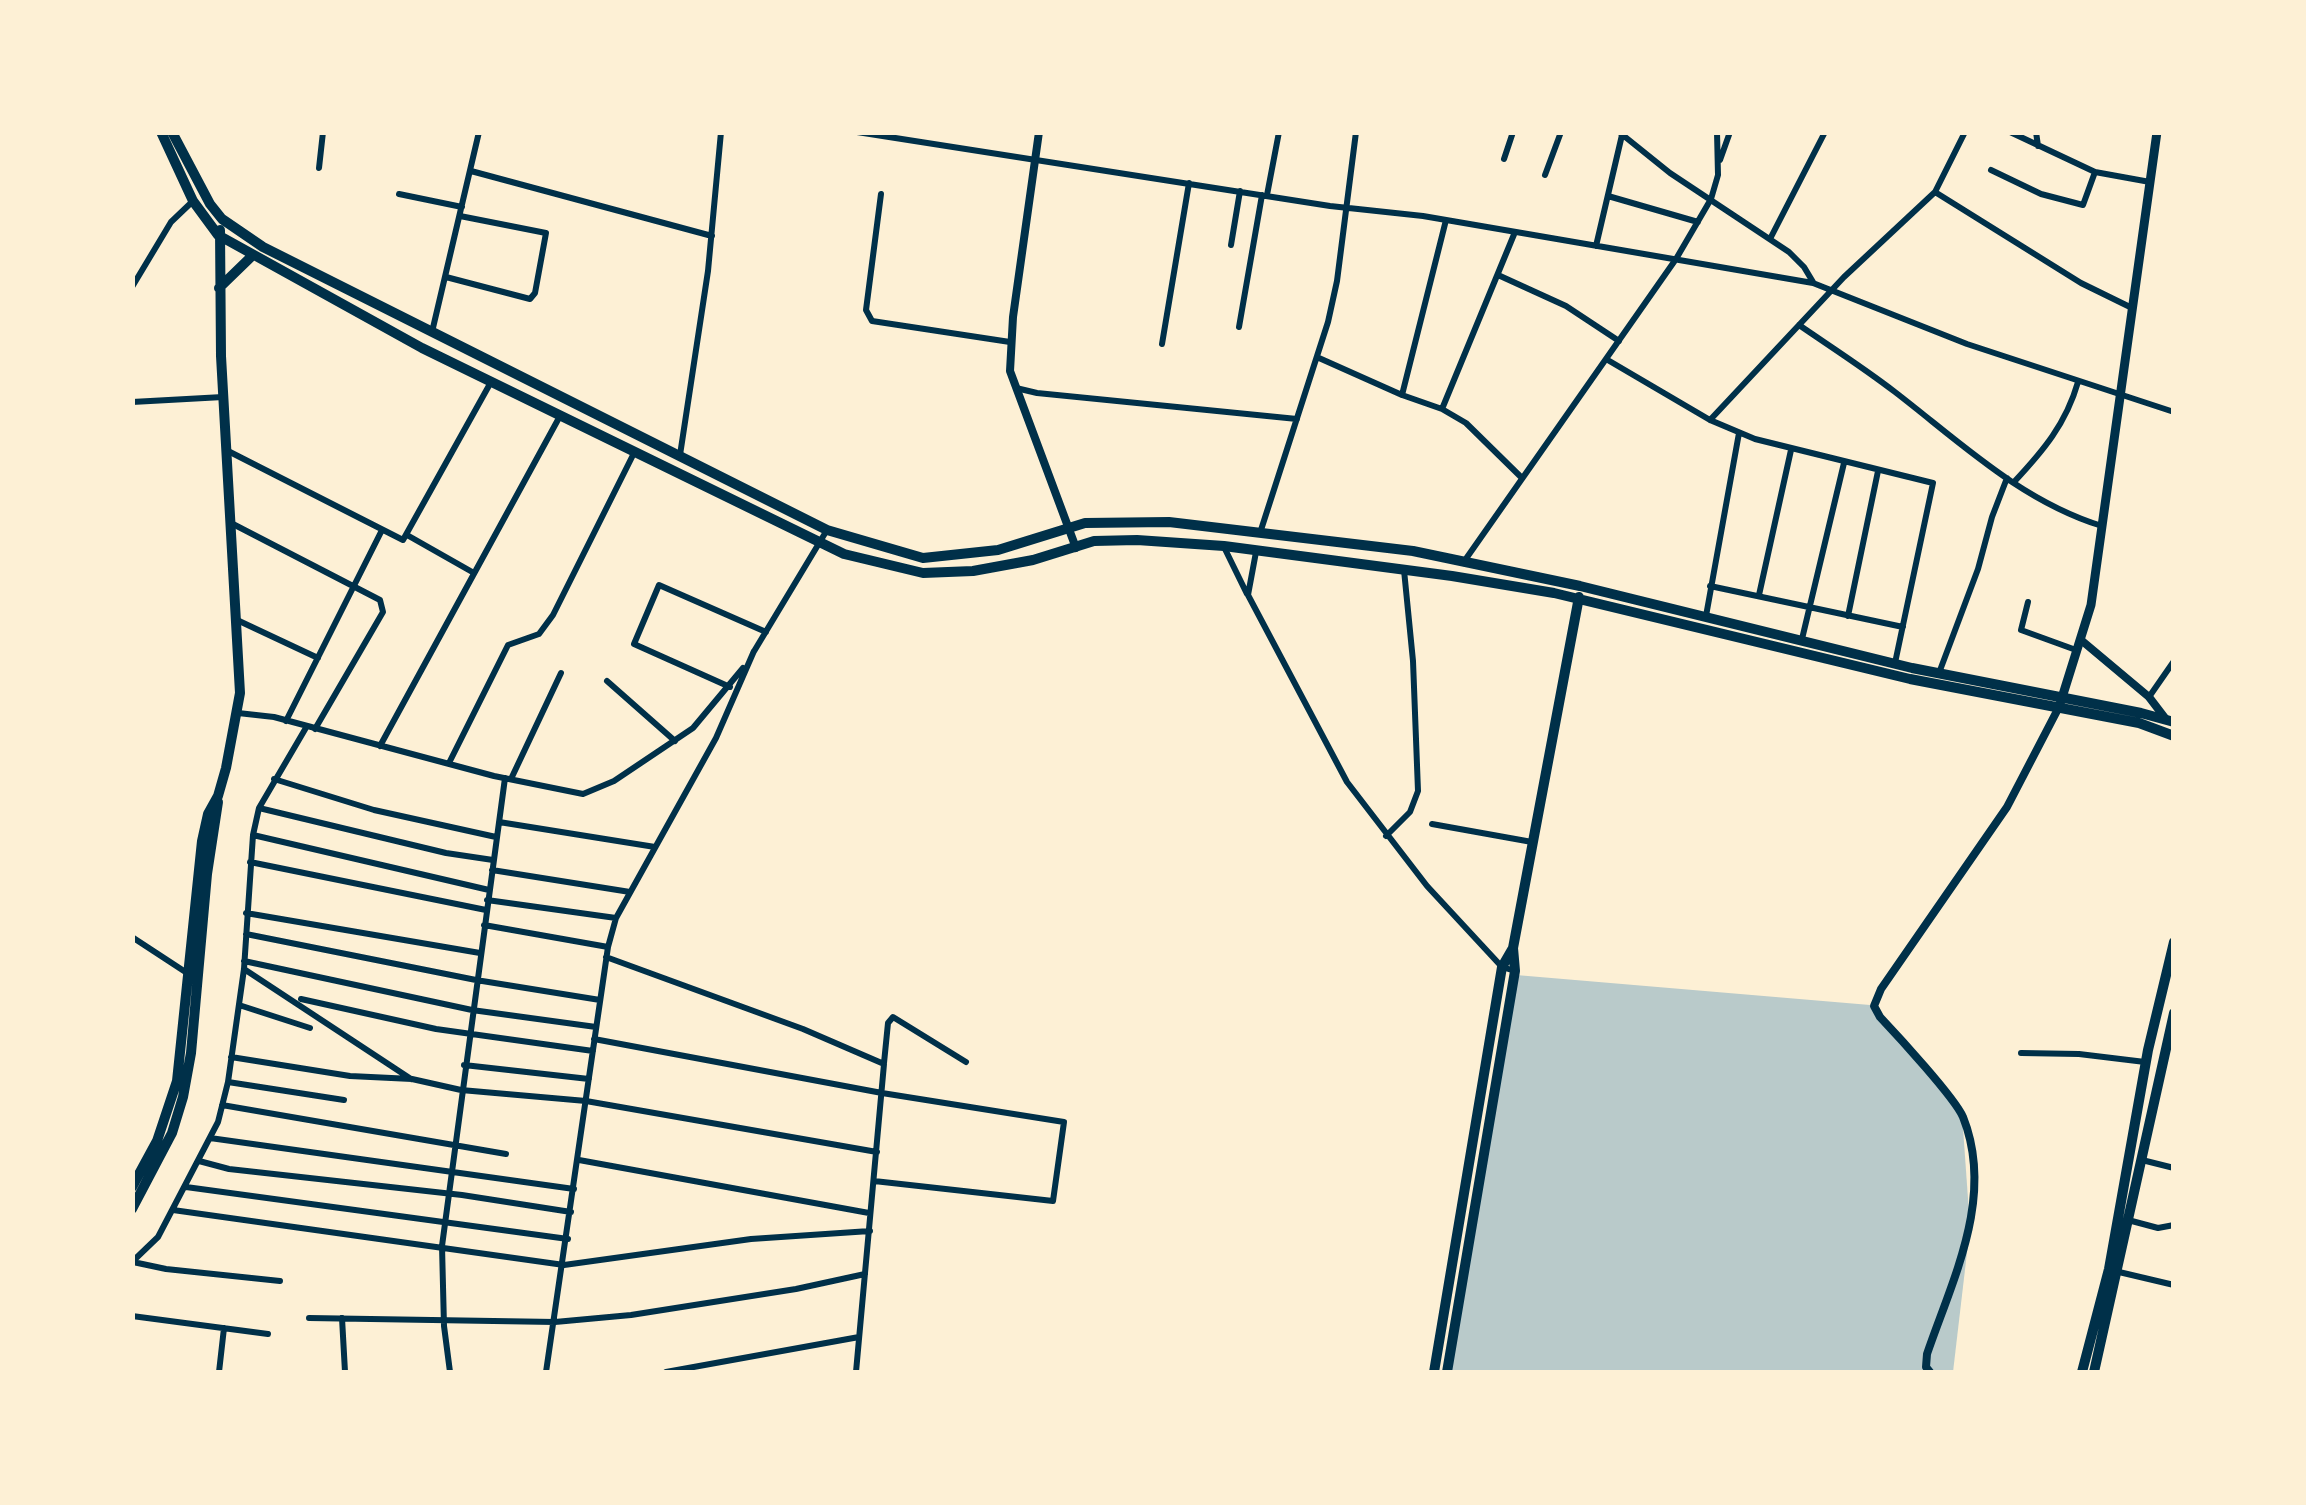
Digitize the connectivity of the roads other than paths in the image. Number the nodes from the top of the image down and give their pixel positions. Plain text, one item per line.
1 (162, 132) edge
2 (172, 132) edge
3 (323, 132) edge
4 (478, 132) edge
5 (722, 132) edge
6 (857, 132) edge
7 (1038, 132) edge
8 (1280, 132) edge
9 (1356, 132) edge
10 (1513, 132) edge
11 (1561, 132) edge
12 (1716, 132) edge
13 (1730, 132) edge
14 (1825, 132) edge
15 (1965, 132) edge
16 (2010, 132) edge
17 (2036, 132) edge
18 (2157, 132) edge
19 (1621, 133) edge
20 (2038, 146) junction
21 (1504, 159) dead end
22 (1035, 160) junction
23 (1718, 166) junction
24 (320, 168) dead end
25 (471, 170) junction
26 (1991, 170) dead end
27 (2095, 172) junction
28 (1545, 175) dead end
29 (2150, 182) junction
30 (1188, 183) junction
31 (1240, 191) junction
32 (1935, 192) junction
33 (399, 194) dead end
34 (881, 194) dead end
35 (1264, 195) junction
36 (1608, 196) junction
37 (1711, 199) junction
38 (193, 201) junction
39 (1348, 208) junction
40 (461, 212) junction
41 (222, 219) junction
42 (1446, 220) junction
43 (1698, 222) junction
44 (1515, 232) junction
45 (218, 235) junction
46 (712, 236) junction
47 (1770, 239) junction
48 (1230, 245) dead end
49 (1596, 246) junction
50 (253, 255) junction
51 (1676, 259) junction
52 (1498, 276) junction
53 (446, 277) junction
54 (1813, 284) junction
55 (132, 287) edge
56 (219, 288) junction
57 (1831, 290) junction
58 (2132, 308) junction
59 (1799, 325) junction
60 (1239, 328) dead end
61 (432, 333) junction
62 (1619, 341) junction
63 (1010, 342) junction
64 (1162, 344) dead end
65 (1319, 358) junction
66 (1606, 359) junction
67 (491, 382) junction
68 (2078, 382) junction
69 (1015, 388) junction
70 (1402, 395) junction
71 (2119, 396) junction
72 (223, 397) junction
73 (132, 402) edge
74 (1442, 409) junction
75 (2174, 412) edge
76 (560, 416) junction
77 (1297, 419) junction
78 (1710, 420) junction
79 (1739, 433) junction
80 (1791, 450) junction
81 (228, 451) junction
82 (634, 452) junction
83 (680, 456) junction
84 (1844, 463) junction
85 (1878, 471) junction
86 (1522, 478) junction
87 (2010, 480) junction
88 (232, 523) junction
89 (2102, 526) junction
90 (1071, 528) junction
91 (382, 530) junction
92 (827, 530) junction
93 (1260, 534) junction
94 (407, 535) junction
95 (820, 544) junction
96 (1224, 546) junction
97 (1076, 548) junction
98 (1256, 552) junction
99 (1463, 564) junction
100 (1404, 570) junction
101 (474, 573) junction
102 (1580, 586) junction
103 (1710, 586) junction
104 (353, 588) junction
105 (1248, 595) junction
106 (1759, 596) junction
107 (1578, 600) junction
108 (2028, 602) dead end
109 (1809, 608) junction
110 (1706, 616) junction
111 (1848, 616) junction
112 (237, 620) junction
113 (1903, 627) junction
114 (766, 632) junction
115 (1802, 639) junction
116 (2079, 646) junction
117 (754, 651) junction
118 (318, 658) junction
119 (2174, 660) edge
120 (1895, 664) junction
121 (1939, 672) junction
122 (562, 673) dead end
123 (606, 681) dead end
124 (730, 687) junction
125 (2149, 696) junction
126 (2061, 702) junction
127 (238, 713) junction
128 (286, 720) junction
129 (2169, 720) edge
130 (311, 727) junction
131 (2174, 736) edge
132 (675, 741) junction
133 (380, 746) junction
134 (449, 763) junction
135 (274, 779) junction
136 (508, 779) junction
137 (218, 796) junction
138 (259, 808) junction
139 (499, 822) junction
140 (1432, 824) dead end
141 (253, 836) junction
142 (1386, 836) junction
143 (496, 837) junction
144 (1532, 842) junction
145 (656, 847) junction
146 (493, 860) junction
147 (250, 862) junction
148 (492, 870) junction
149 (489, 890) junction
150 (630, 892) junction
151 (487, 905) junction
152 (246, 913) junction
153 (616, 918) junction
154 (484, 925) junction
155 (246, 934) junction
156 (132, 937) edge
157 (2174, 942) edge
158 (608, 946) junction
159 (1512, 948) junction
160 (480, 953) junction
161 (606, 957) junction
162 (244, 965) junction
163 (1502, 966) junction
164 (186, 972) junction
165 (1515, 972) junction
166 (476, 980) junction
167 (301, 999) dead end
168 (600, 1000) junction
169 (239, 1005) junction
170 (472, 1010) junction
171 (2174, 1013) edge
172 (596, 1027) junction
173 (310, 1028) dead end
174 (469, 1034) junction
175 (594, 1039) junction
176 (593, 1050) junction
177 (2022, 1053) dead end
178 (231, 1057) junction
179 (2168, 1058) edge
180 (966, 1062) dead end
181 (2146, 1062) junction
182 (884, 1064) junction
183 (464, 1065) junction
184 (412, 1079) junction
185 (589, 1079) junction
186 (228, 1082) junction
187 (461, 1090) junction
188 (882, 1092) junction
189 (344, 1100) dead end
190 (586, 1102) junction
191 (222, 1106) junction
192 (173, 1114) junction
193 (210, 1138) junction
194 (454, 1145) junction
195 (877, 1152) junction
196 (506, 1154) dead end
197 (579, 1160) junction
198 (2142, 1160) junction
199 (199, 1161) junction
200 (2174, 1168) edge
201 (450, 1171) junction
202 (874, 1182) junction
203 (132, 1187) edge
204 (186, 1187) junction
205 (574, 1189) junction
206 (447, 1193) junction
207 (132, 1208) edge
208 (173, 1210) junction
209 (571, 1212) junction
210 (869, 1213) junction
211 (2128, 1220) junction
212 (444, 1222) junction
213 (2174, 1225) edge
214 (870, 1230) junction
215 (568, 1240) junction
216 (442, 1246) junction
217 (133, 1262) edge
218 (564, 1265) junction
219 (2118, 1272) junction
220 (865, 1274) junction
221 (280, 1281) dead end
222 (2174, 1285) edge
223 (132, 1316) edge
224 (309, 1318) dead end
225 (342, 1318) junction
226 (444, 1318) junction
227 (555, 1322) junction
228 (224, 1328) junction
229 (268, 1334) dead end
230 (859, 1337) junction
231 (219, 1372) edge
232 (345, 1372) edge
233 (450, 1372) edge
234 (546, 1372) edge
235 (666, 1372) edge
236 (856, 1372) edge
237 (1434, 1372) edge
238 (1447, 1372) edge
239 (1930, 1372) edge
240 (2082, 1372) edge
241 (2094, 1372) edge

1 - 38 main road
2 - 41 main road
3 - 24 street
4 - 25 street
5 - 46 street
6 - 22 street
7 - 22 street
8 - 35 street
9 - 39 street
10 - 21 street
11 - 28 street
12 - 23 street
13 - 23 street
14 - 47 street
15 - 32 street
16 - 20 street
17 - 20 street
18 - 29 main road
19 - 36 street
19 - 37 street
20 - 27 street
22 - 30 street
22 - 63 street
23 - 37 street
25 - 40 street
25 - 46 street
26 - 27 street
27 - 29 street
29 - 58 main road
30 - 31 street
30 - 64 street
31 - 35 street
31 - 48 street
32 - 57 street
32 - 58 street
33 - 40 street
34 - 63 street
35 - 39 street
35 - 60 street
36 - 43 street
36 - 49 street
37 - 43 street
37 - 47 street
38 - 45 main road
38 - 55 street
39 - 42 street
39 - 65 street
40 - 53 street
40 - 53 street
41 - 45 main road
41 - 61 main road
42 - 44 street
42 - 70 street
43 - 51 street
44 - 49 street
44 - 52 street
45 - 50 main road
45 - 56 main road
46 - 83 street
47 - 54 street
49 - 51 street
50 - 56 main road
50 - 67 main road
51 - 54 street
51 - 62 street
52 - 62 street
52 - 74 street
53 - 61 street
54 - 57 street
56 - 72 main road
57 - 59 street
57 - 68 street
58 - 71 main road
59 - 78 street
59 - 87 street
61 - 83 main road
62 - 66 street
63 - 69 street
65 - 70 street
65 - 77 street
66 - 78 street
66 - 86 street
67 - 76 main road
67 - 94 street
68 - 71 street
68 - 87 street
69 - 77 street
69 - 90 street
70 - 74 street
71 - 75 street
71 - 89 main road
72 - 73 street
72 - 81 main road
74 - 86 street
76 - 82 main road
76 - 101 street
77 - 93 street
78 - 79 street
79 - 80 street
79 - 103 street
80 - 84 street
80 - 106 street
81 - 88 main road
81 - 91 street
82 - 95 main road
82 - 134 street
83 - 92 main road
84 - 85 street
84 - 109 street
85 - 111 street
85 - 113 street
86 - 99 street
87 - 89 street
87 - 121 street
88 - 104 street
88 - 112 main road
89 - 116 main road
90 - 92 main road
90 - 93 main road
90 - 97 street
91 - 94 street
91 - 104 street
92 - 95 street
93 - 99 main road
94 - 101 street
95 - 97 main road
95 - 114 street
96 - 97 main road
96 - 98 main road
96 - 105 street
98 - 100 main road
98 - 105 street
99 - 102 main road
100 - 107 main road
100 - 142 street
101 - 133 street
102 - 107 main road
102 - 110 main road
103 - 106 street
103 - 110 street
104 - 118 street
104 - 130 street
105 - 142 street
106 - 109 street
107 - 126 main road
107 - 144 main road
108 - 116 street
109 - 111 street
109 - 115 street
110 - 115 main road
111 - 113 street
112 - 118 street
112 - 127 main road
113 - 120 street
114 - 117 street
114 - 124 street
115 - 120 main road
116 - 125 street
116 - 126 main road
117 - 124 street
117 - 145 street
118 - 128 street
119 - 125 street
120 - 121 main road
121 - 126 main road
122 - 136 street
123 - 132 street
124 - 132 street
125 - 129 street
126 - 129 main road
126 - 131 main road
126 - 239 street
127 - 128 street
127 - 137 main road
128 - 130 street
130 - 133 street
130 - 135 street
132 - 136 street
133 - 134 street
134 - 136 street
135 - 138 street
135 - 143 street
136 - 139 street
137 - 164 main road
137 - 192 main road
138 - 141 street
138 - 146 street
139 - 143 street
139 - 145 street
140 - 144 street
141 - 147 street
141 - 149 street
142 - 163 street
143 - 146 street
144 - 159 main road
145 - 150 street
146 - 148 street
147 - 151 street
147 - 152 street
148 - 149 street
148 - 150 street
149 - 151 street
150 - 153 street
151 - 153 street
151 - 154 street
152 - 155 street
152 - 160 street
153 - 158 street
154 - 158 street
154 - 160 street
155 - 162 street
155 - 166 street
156 - 164 street
157 - 181 main road
158 - 161 street
159 - 163 main road
159 - 165 main road
160 - 166 street
161 - 168 street
161 - 182 street
162 - 169 street
162 - 170 street
162 - 184 street
163 - 165 street
163 - 237 main road
164 - 192 main road
165 - 238 main road
166 - 168 street
166 - 170 street
167 - 174 street
168 - 172 street
169 - 173 street
169 - 178 street
170 - 172 street
170 - 174 street
171 - 179 main road
172 - 175 street
174 - 176 street
174 - 183 street
175 - 176 street
175 - 188 street
176 - 185 street
177 - 181 street
178 - 184 street
178 - 186 street
179 - 198 main road
180 - 182 street
181 - 240 main road
182 - 188 street
183 - 185 street
183 - 187 street
184 - 187 street
185 - 190 street
186 - 189 street
186 - 191 street
187 - 190 street
187 - 194 street
188 - 195 street
188 - 202 street
190 - 195 street
190 - 197 street
191 - 193 street
191 - 194 street
192 - 203 main road
192 - 207 main road
193 - 199 street
193 - 201 street
194 - 196 street
194 - 201 street
195 - 202 street
197 - 205 street
197 - 210 street
198 - 200 street
198 - 211 main road
199 - 204 street
199 - 206 street
201 - 205 street
201 - 206 street
202 - 210 street
204 - 208 street
204 - 212 street
205 - 209 street
206 - 209 street
206 - 212 street
208 - 216 street
208 - 217 street
209 - 215 street
210 - 214 street
211 - 213 street
211 - 219 main road
212 - 215 street
212 - 216 street
214 - 218 street
214 - 220 street
215 - 218 street
216 - 218 street
216 - 226 street
217 - 221 street
218 - 227 street
219 - 222 street
219 - 241 main road
220 - 227 street
220 - 230 street
223 - 228 street
224 - 225 street
225 - 226 street
225 - 232 street
226 - 227 street
226 - 233 street
227 - 234 street
228 - 229 street
228 - 231 street
230 - 235 street
230 - 236 street

